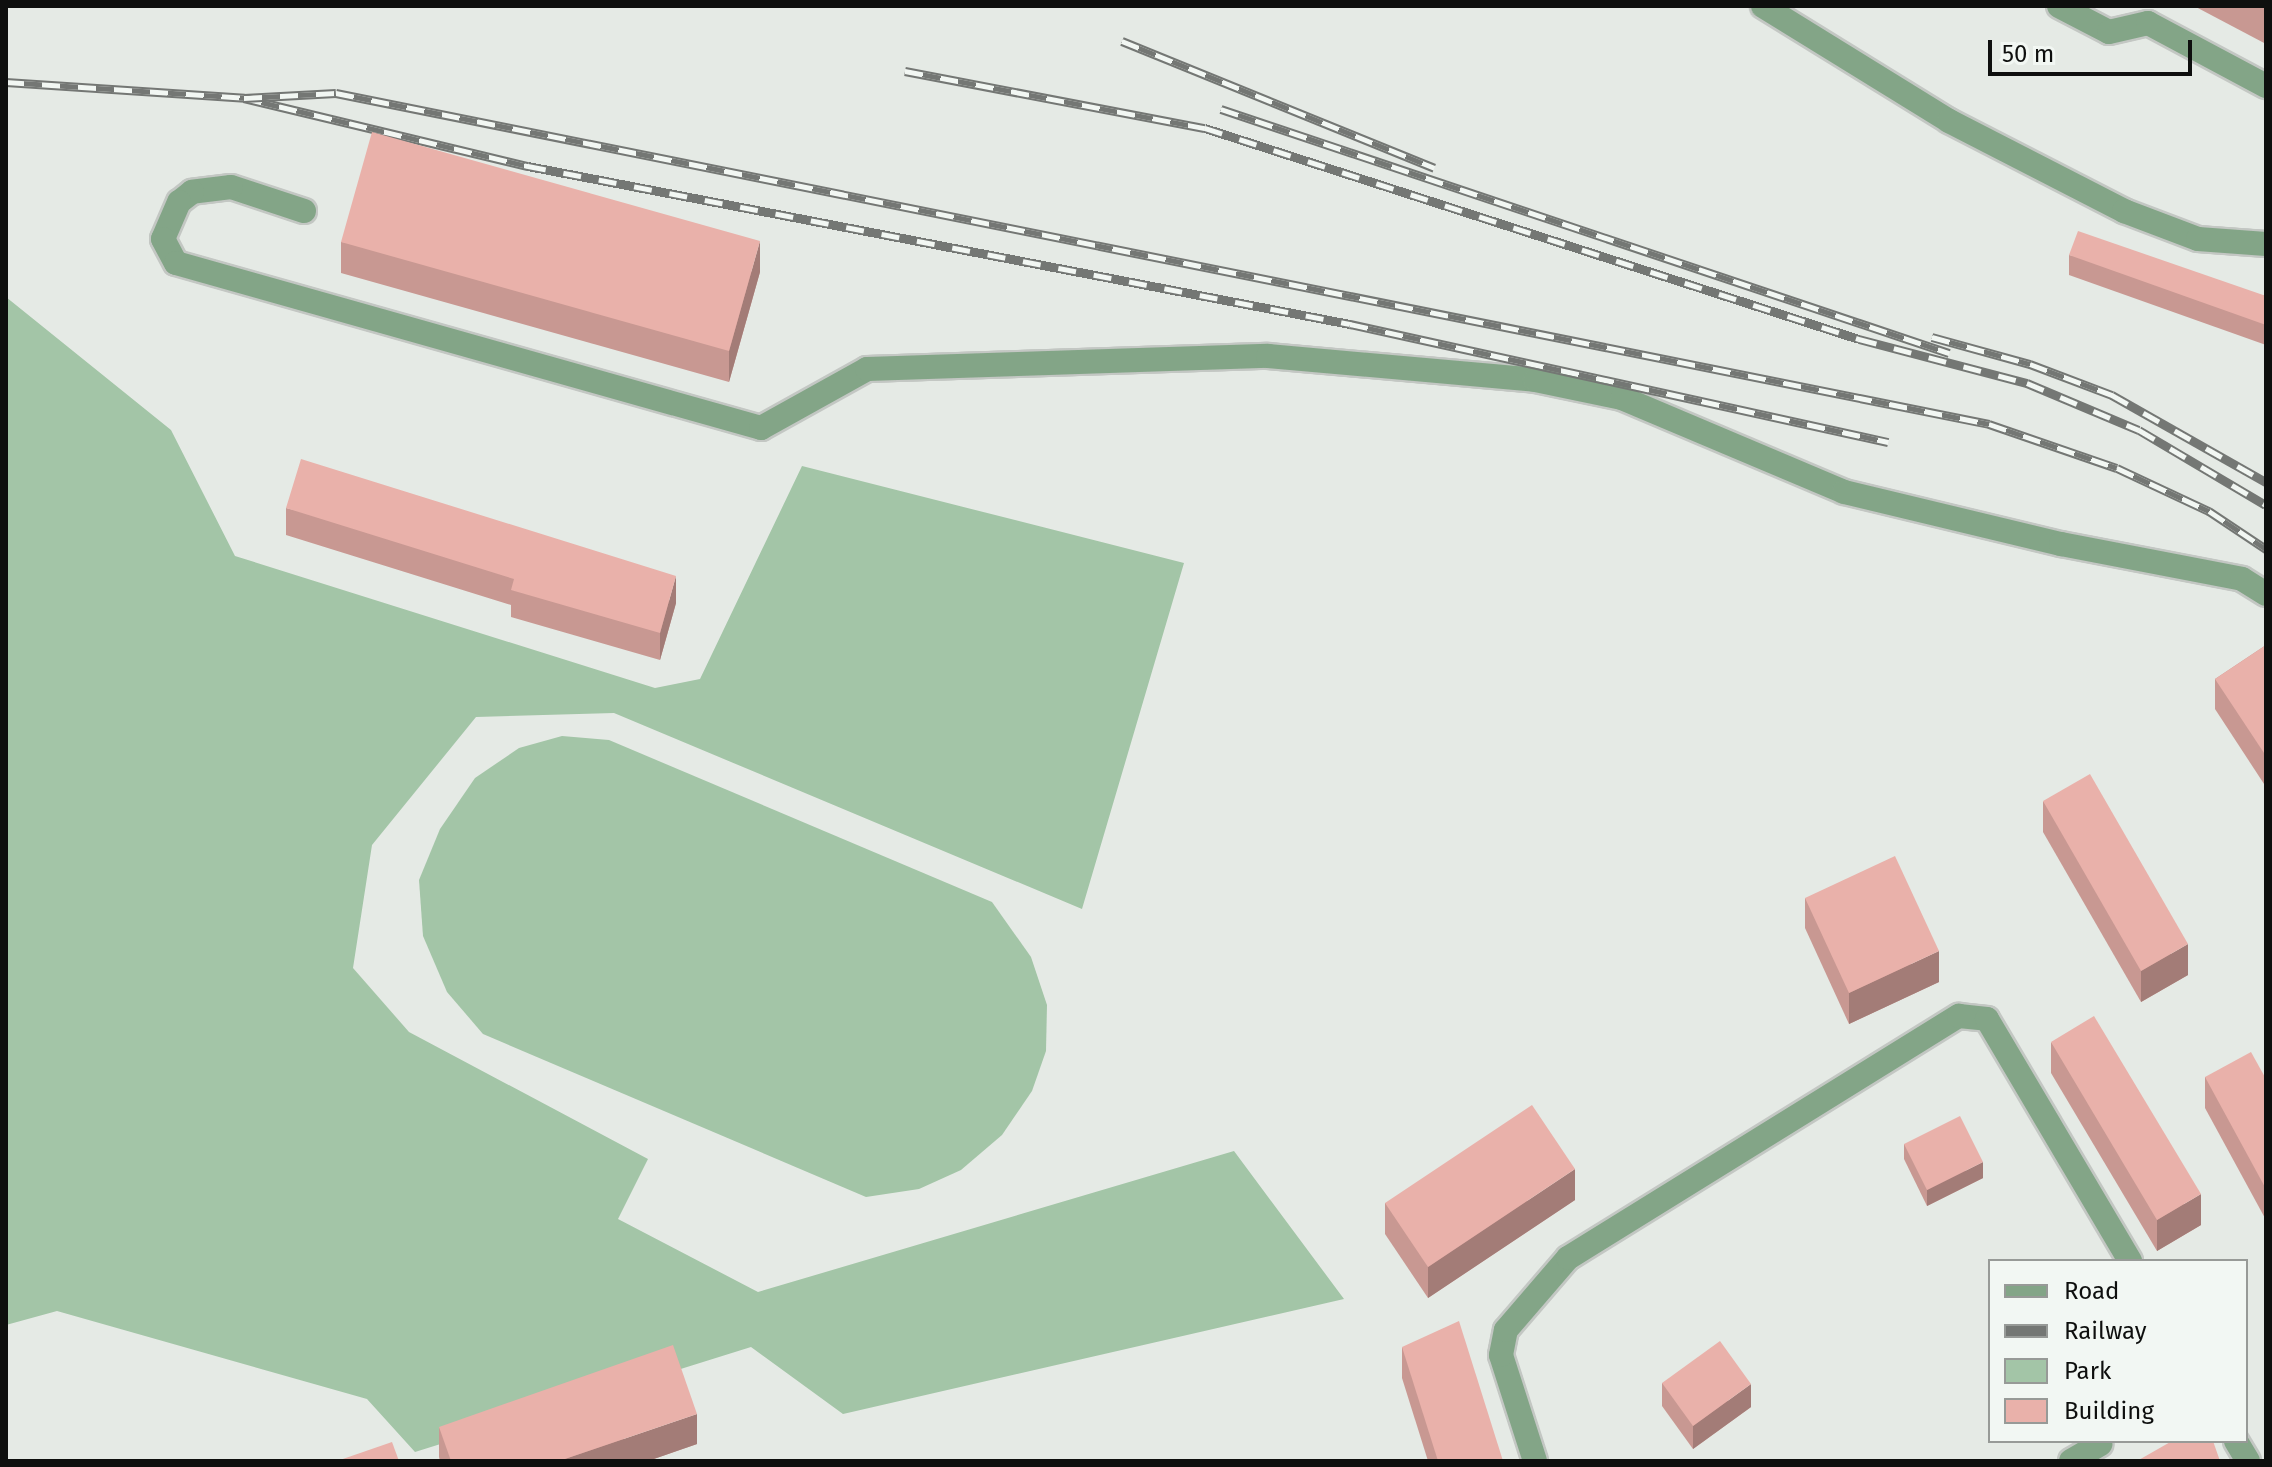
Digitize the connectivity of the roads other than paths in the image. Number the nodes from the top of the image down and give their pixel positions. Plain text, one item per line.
1 (1763, 6) edge
2 (2059, 6) edge
3 (2152, 14) edge
4 (2266, 86) edge
5 (304, 211) dead end
6 (2266, 244) edge
7 (2266, 594) edge
8 (2129, 1259) edge
9 (2237, 1443) edge
10 (2101, 1444) dead end
11 (1535, 1461) edge
12 (2071, 1461) edge
13 (2248, 1461) edge

1 - 6 lane
2 - 3 lane
3 - 4 lane
5 - 7 lane
8 - 11 lane
9 - 13 lane
10 - 12 lane

